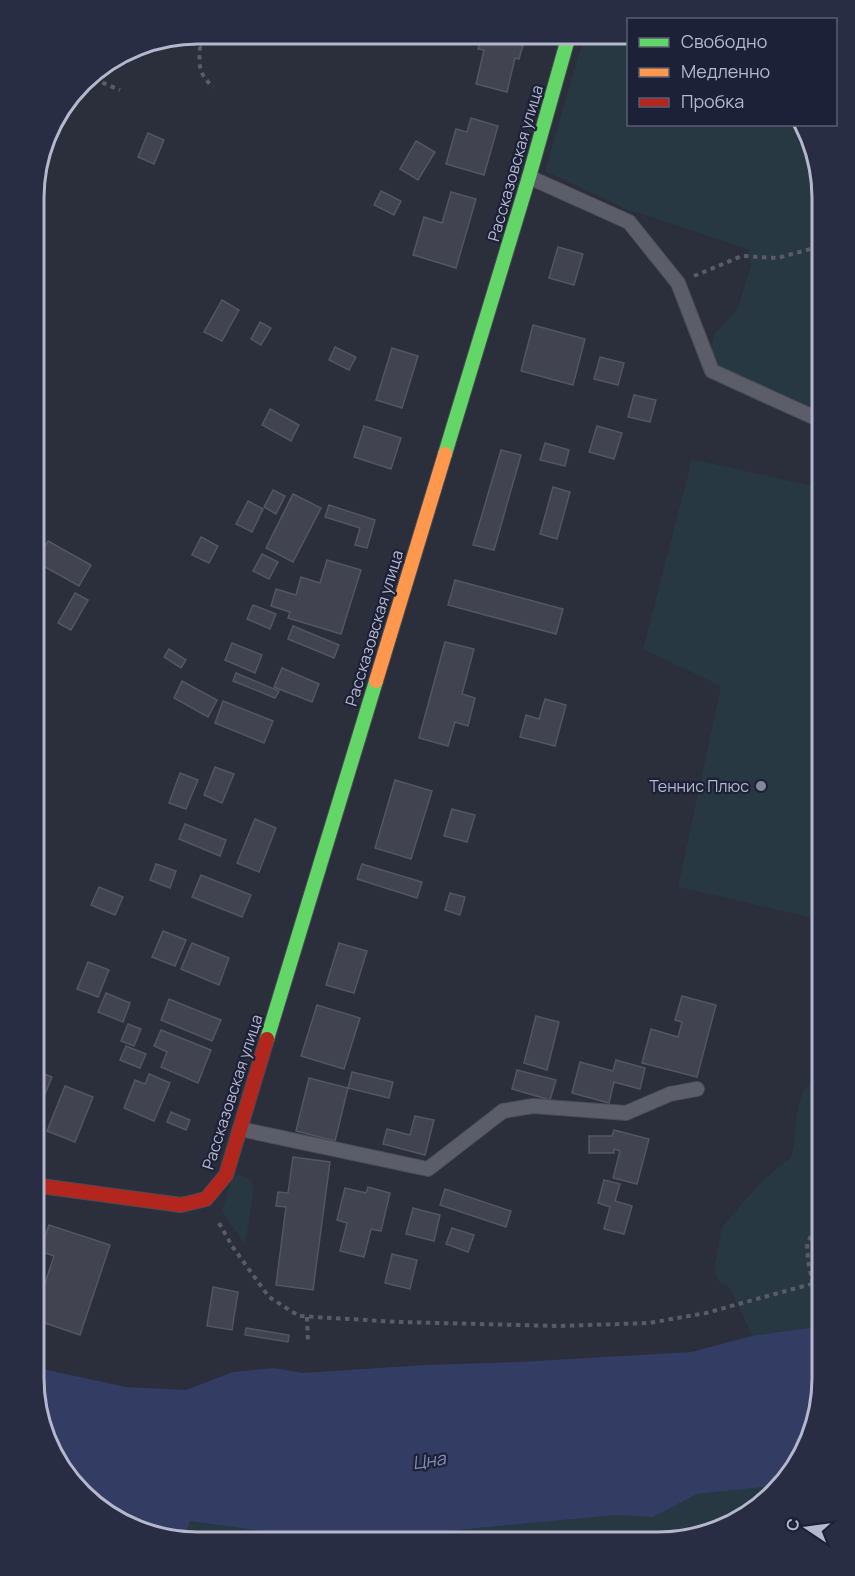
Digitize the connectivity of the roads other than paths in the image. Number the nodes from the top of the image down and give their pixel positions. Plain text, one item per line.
1 (566, 44) edge
2 (529, 177) junction
3 (812, 416) edge
4 (697, 1089) dead end
5 (240, 1129) junction
6 (43, 1186) edge

1 - 2 street, Рассказовская улица
2 - 3 lane
2 - 5 street, Рассказовская улица
4 - 5 lane
5 - 6 street, Рассказовская улица

